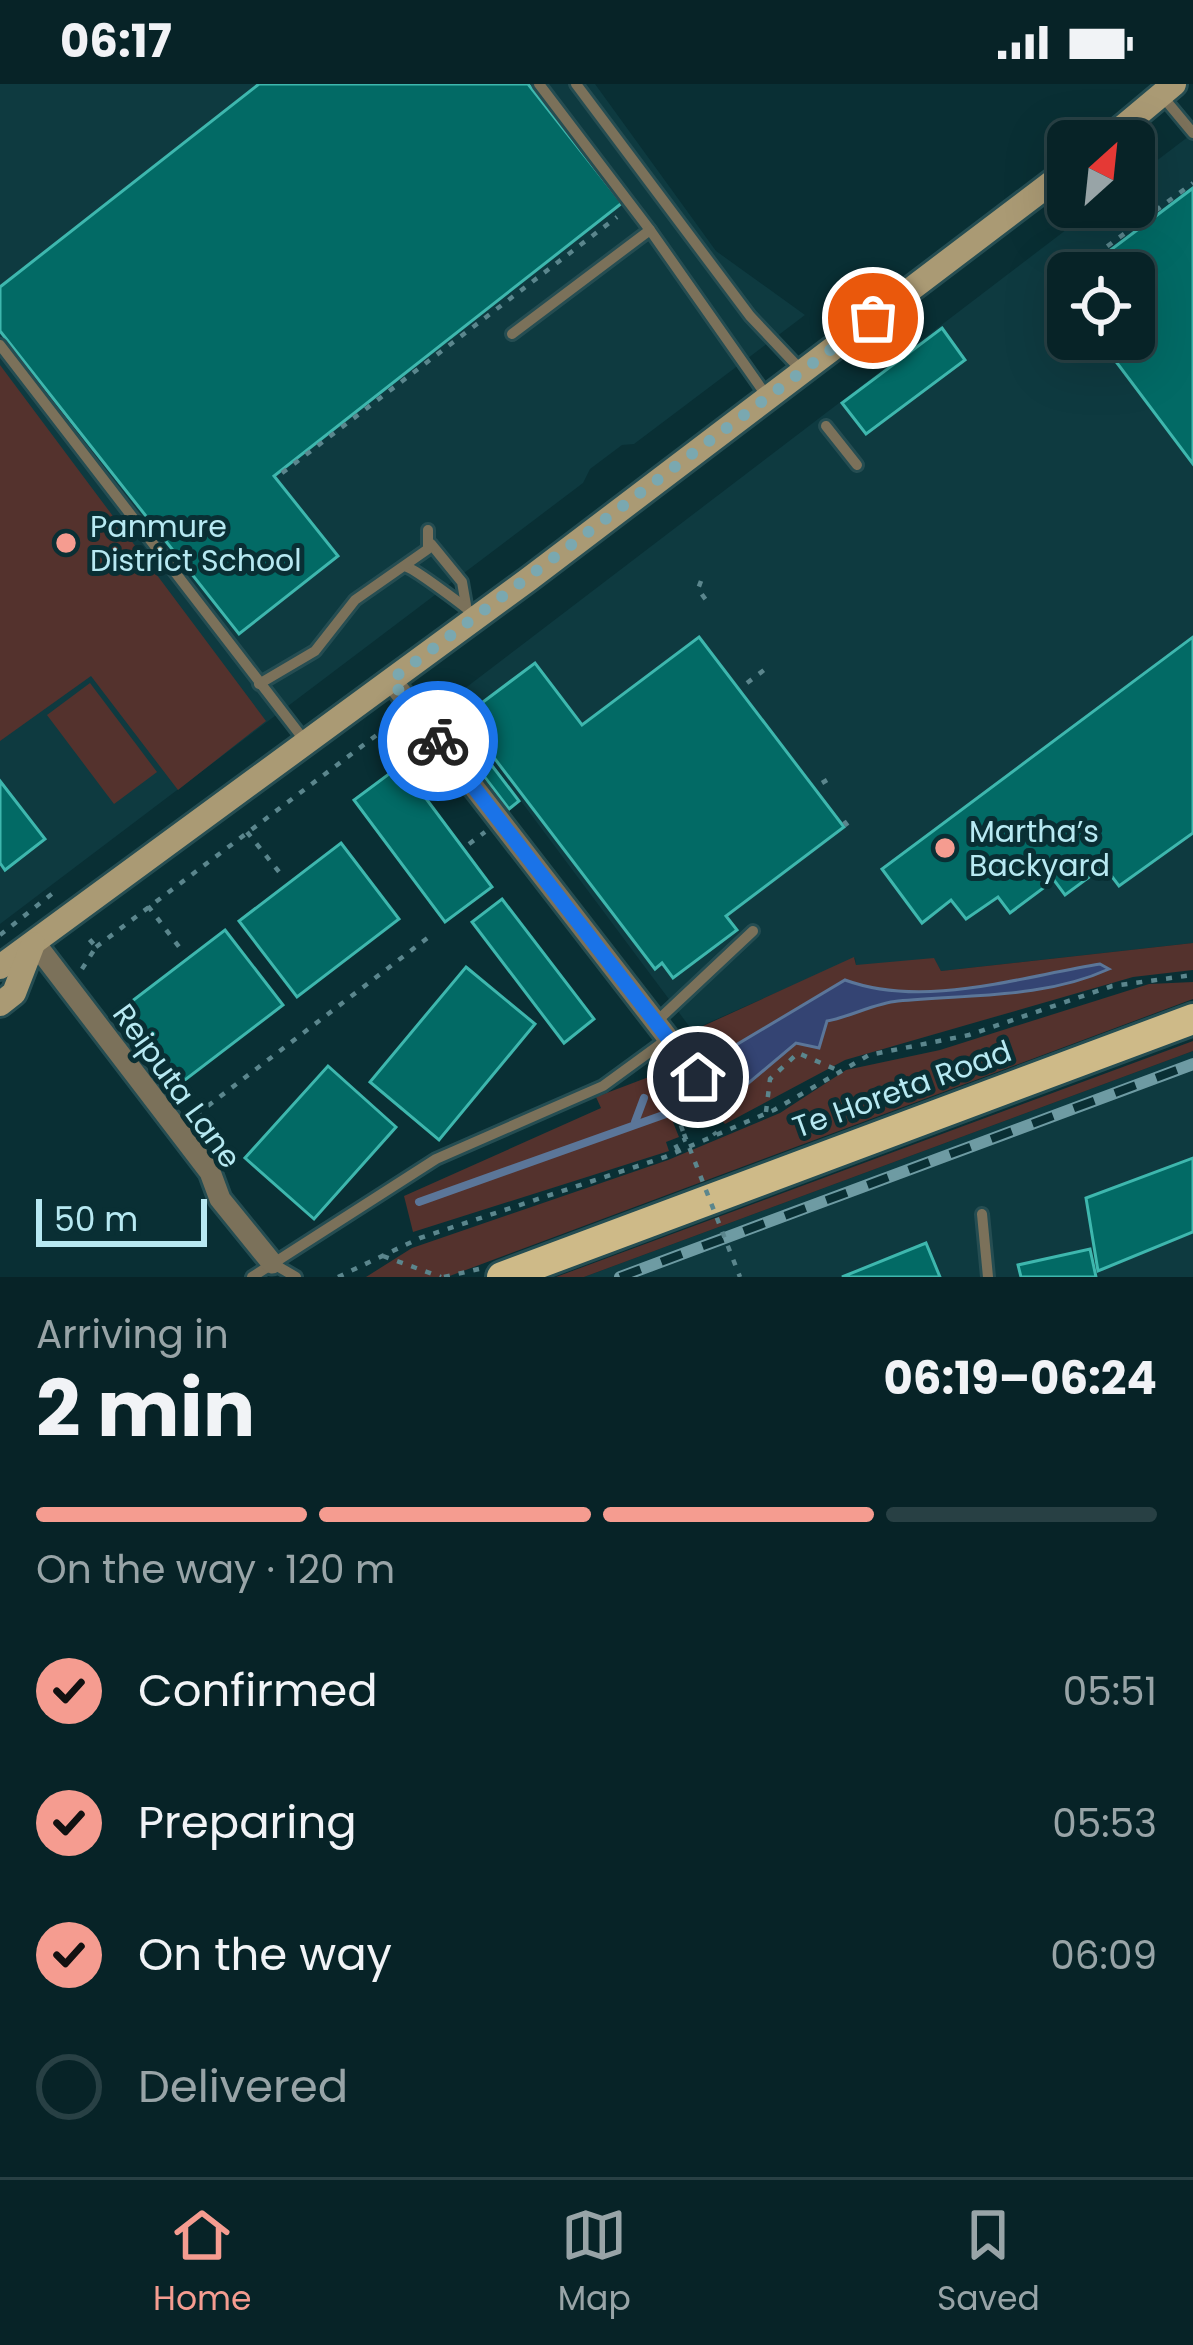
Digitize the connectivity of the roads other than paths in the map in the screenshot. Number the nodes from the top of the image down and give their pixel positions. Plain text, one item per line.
1 (539, 84) edge
2 (576, 84) edge
3 (1193, 86) edge
4 (1168, 91) edge
5 (1132, 120) edge
6 (1193, 133) edge
7 (1047, 186) edge
8 (650, 230) junction
9 (512, 334) dead end
10 (0, 345) edge
11 (802, 371) junction
12 (767, 398) junction
13 (826, 426) dead end
14 (857, 464) dead end
15 (407, 567) junction
16 (471, 611) junction
17 (391, 680) junction
18 (259, 684) junction
19 (305, 741) junction
20 (753, 932) dead end
21 (34, 942) junction
22 (0, 967) edge
23 (0, 1004) edge
24 (1193, 1019) edge
25 (660, 1032) junction
26 (698, 1077) dead end
27 (982, 1214) dead end
28 (273, 1270) edge
29 (252, 1277) edge
30 (296, 1277) edge
31 (502, 1277) edge
32 (988, 1277) edge

1 - 8 lane
2 - 11 lane
3 - 4 main road
4 - 5 main road
4 - 6 lane
7 - 11 main road
8 - 9 lane
8 - 12 lane
10 - 18 lane
11 - 12 main road
12 - 16 main road
13 - 14 lane
15 - 16 lane
15 - 16 lane
15 - 18 lane
16 - 17 main road
17 - 19 main road
17 - 25 street
18 - 19 lane
19 - 21 main road
20 - 25 lane
21 - 22 main road
21 - 23 main road
21 - 28 street, Reiputa Lane
24 - 31 main road, Te Horeta Road
25 - 26 street
25 - 28 lane
27 - 32 lane
28 - 29 lane
28 - 30 lane

